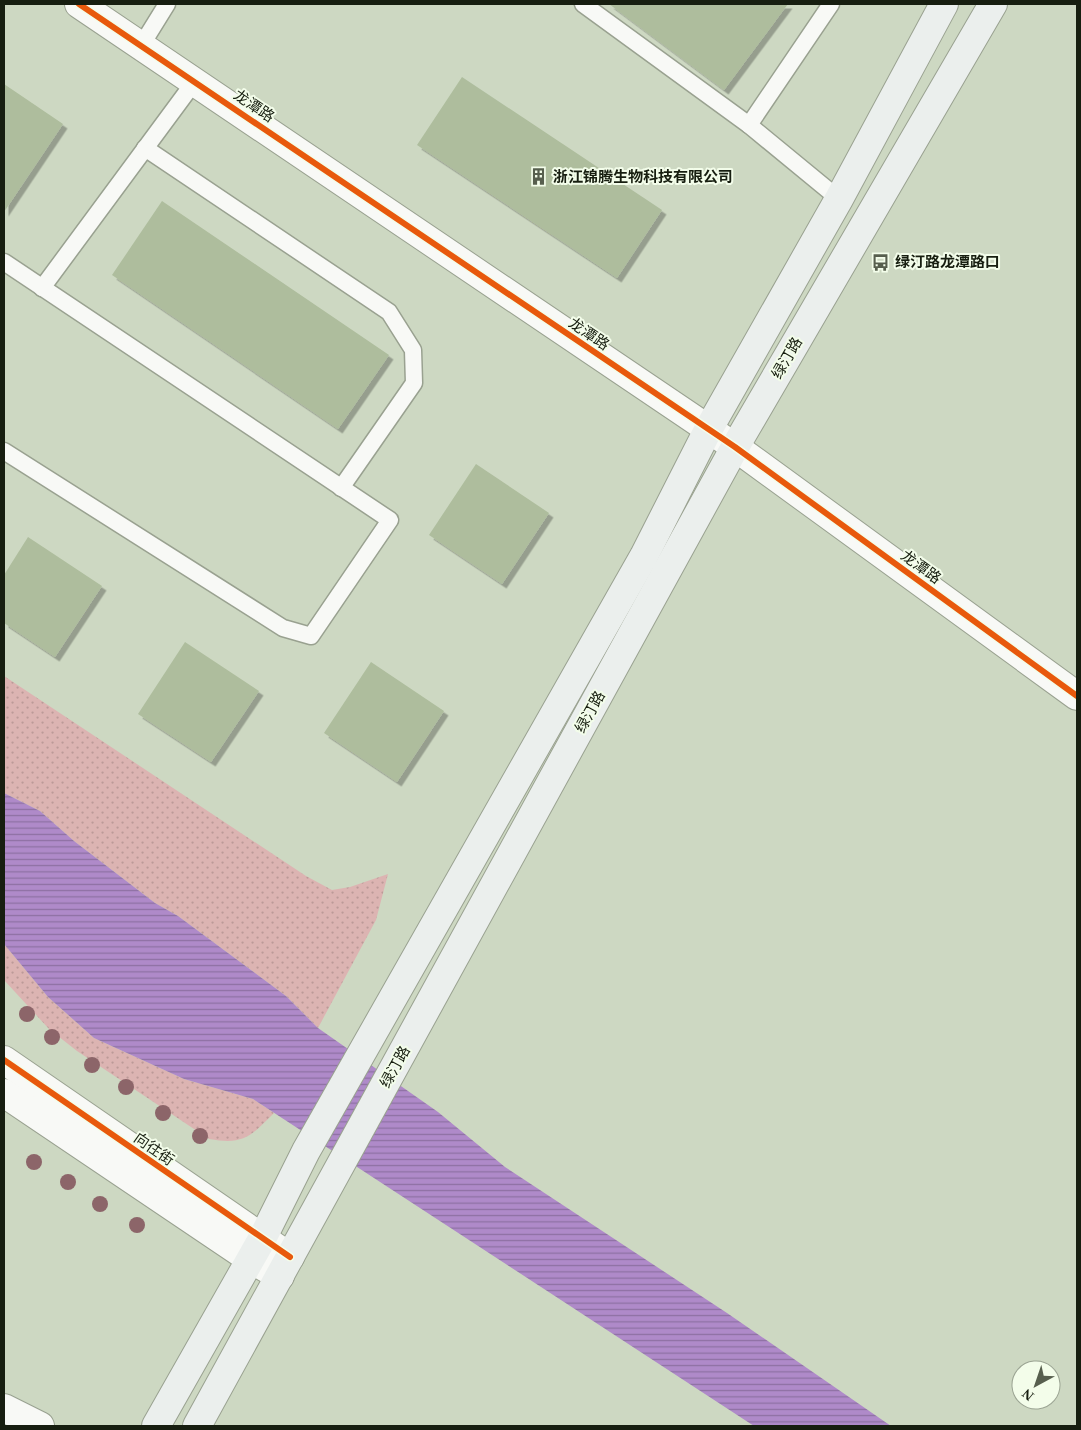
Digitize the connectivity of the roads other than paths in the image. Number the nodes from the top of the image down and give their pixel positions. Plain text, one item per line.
1 (79, 4) edge
2 (167, 4) edge
3 (583, 4) edge
4 (831, 4) edge
5 (944, 4) edge
6 (993, 4) edge
7 (141, 46) junction
8 (194, 81) junction
9 (749, 124) junction
10 (145, 148) junction
11 (839, 198) junction
12 (4, 262) edge
13 (42, 288) junction
14 (708, 430) junction
15 (735, 447) junction
16 (4, 451) edge
17 (341, 488) junction
18 (1077, 696) edge
19 (4, 1060) edge
20 (4, 1093) edge
21 (256, 1249) junction
22 (285, 1267) junction
23 (4, 1408) edge
24 (40, 1426) edge
25 (156, 1426) edge
26 (197, 1426) edge

1 - 7 street, 龙潭路
2 - 7 lane
3 - 9 lane
4 - 9 lane
5 - 11 main road, 绿汀路
6 - 15 main road, 绿汀路
7 - 8 street, 龙潭路
8 - 10 lane
8 - 14 street, 龙潭路
9 - 11 lane
10 - 13 lane
10 - 17 lane
11 - 14 main road, 绿汀路
12 - 13 lane
13 - 17 lane
14 - 15 street, 龙潭路
14 - 21 main road, 绿汀路
15 - 18 street, 龙潭路
15 - 22 main road, 绿汀路
16 - 17 lane
19 - 21 street, 向往街
20 - 21 street, 向往街
21 - 22 street, 向往街
21 - 25 main road, 绿汀路
22 - 26 main road, 绿汀路
23 - 24 street

